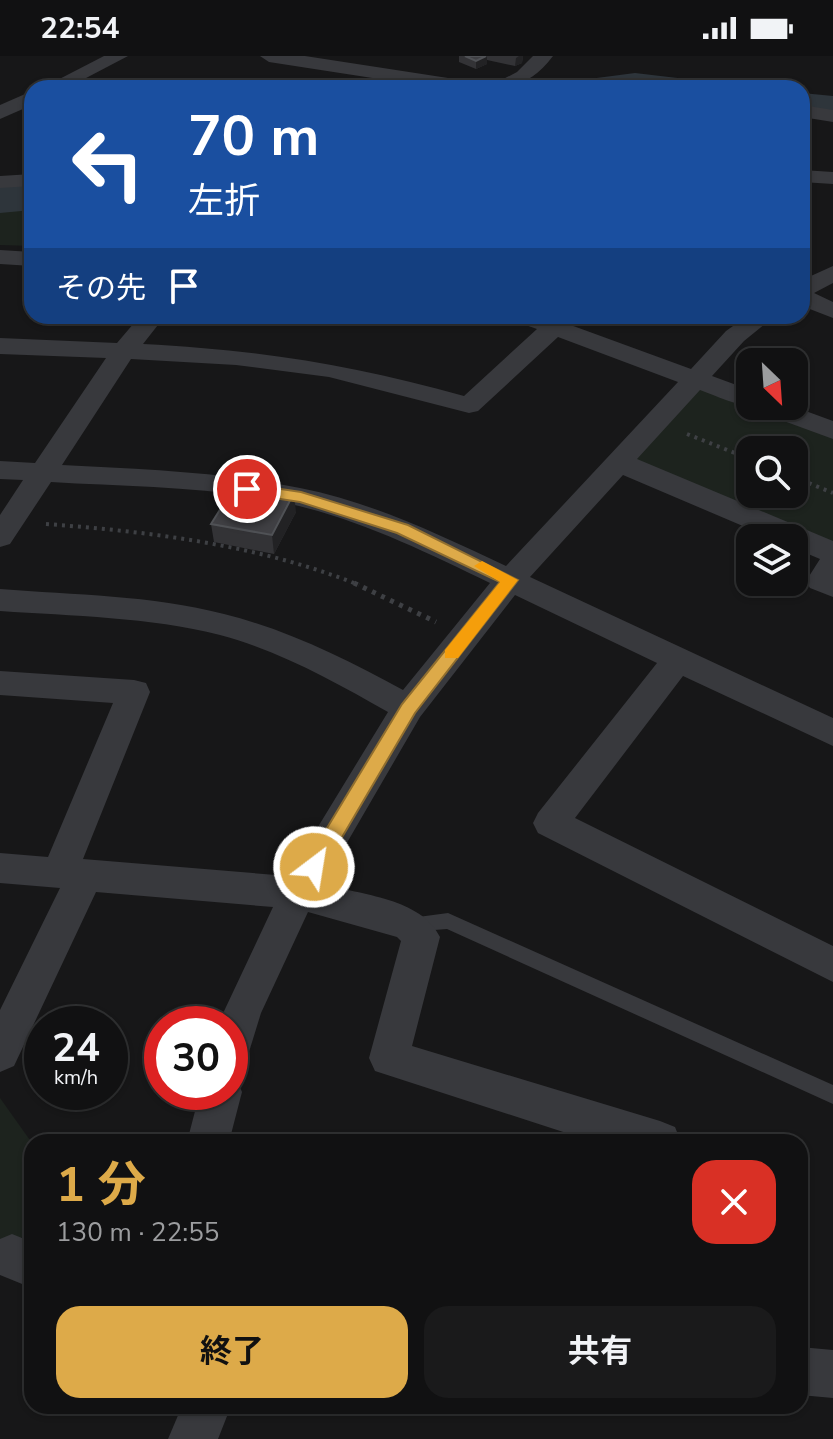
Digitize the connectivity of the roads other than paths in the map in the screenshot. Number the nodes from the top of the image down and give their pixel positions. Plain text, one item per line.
1 (119, 56) edge
2 (269, 56) edge
3 (544, 56) edge
4 (298, 58) edge
5 (69, 80) edge
6 (427, 80) edge
7 (515, 80) edge
8 (24, 101) edge
9 (810, 112) edge
10 (0, 113) edge
11 (833, 116) edge
12 (810, 177) edge
13 (833, 178) edge
14 (24, 180) edge
15 (0, 182) edge
16 (0, 257) edge
17 (24, 258) edge
18 (833, 273) edge
19 (810, 286) edge
20 (810, 301) edge
21 (833, 311) edge
22 (146, 324) edge
23 (546, 324) edge
24 (752, 324) edge
25 (554, 327) junction
26 (0, 346) edge
27 (123, 352) junction
28 (696, 378) junction
29 (736, 394) edge
30 (804, 420) edge
31 (833, 431) edge
32 (618, 462) junction
33 (0, 470) edge
34 (42, 473) junction
35 (5, 529) edge
36 (833, 553) edge
37 (833, 563) edge
38 (510, 580) junction
39 (833, 586) edge
40 (0, 600) edge
41 (678, 659) junction
42 (0, 683) edge
43 (408, 708) junction
44 (833, 733) edge
45 (0, 868) edge
46 (72, 874) junction
47 (298, 893) junction
48 (409, 924) junction
49 (833, 965) edge
50 (244, 1006) edge
51 (0, 1053) edge
52 (833, 1095) edge
53 (216, 1110) edge
54 (210, 1134) edge
55 (634, 1134) edge
56 (808, 1372) edge
57 (833, 1374) edge
58 (204, 1414) edge
59 (193, 1439) edge

1 - 5 street
2 - 4 street
3 - 7 street
4 - 6 street
8 - 10 street
9 - 11 street
12 - 13 street
14 - 15 street
16 - 17 street
18 - 19 street
20 - 21 street
22 - 27 street
23 - 25 street
24 - 28 street
25 - 27 street
25 - 28 street
26 - 27 street
27 - 34 street
28 - 29 street
28 - 32 street
30 - 31 street
32 - 36 street
32 - 38 street
33 - 34 street
34 - 35 street
34 - 38 street
37 - 39 street
38 - 41 street
38 - 43 street
40 - 43 street
41 - 44 street
41 - 49 street
42 - 46 street
43 - 47 street
45 - 46 street
46 - 47 street
46 - 51 street
47 - 48 street
47 - 50 street
48 - 52 lane
48 - 55 street
53 - 54 street
56 - 57 street
58 - 59 street

